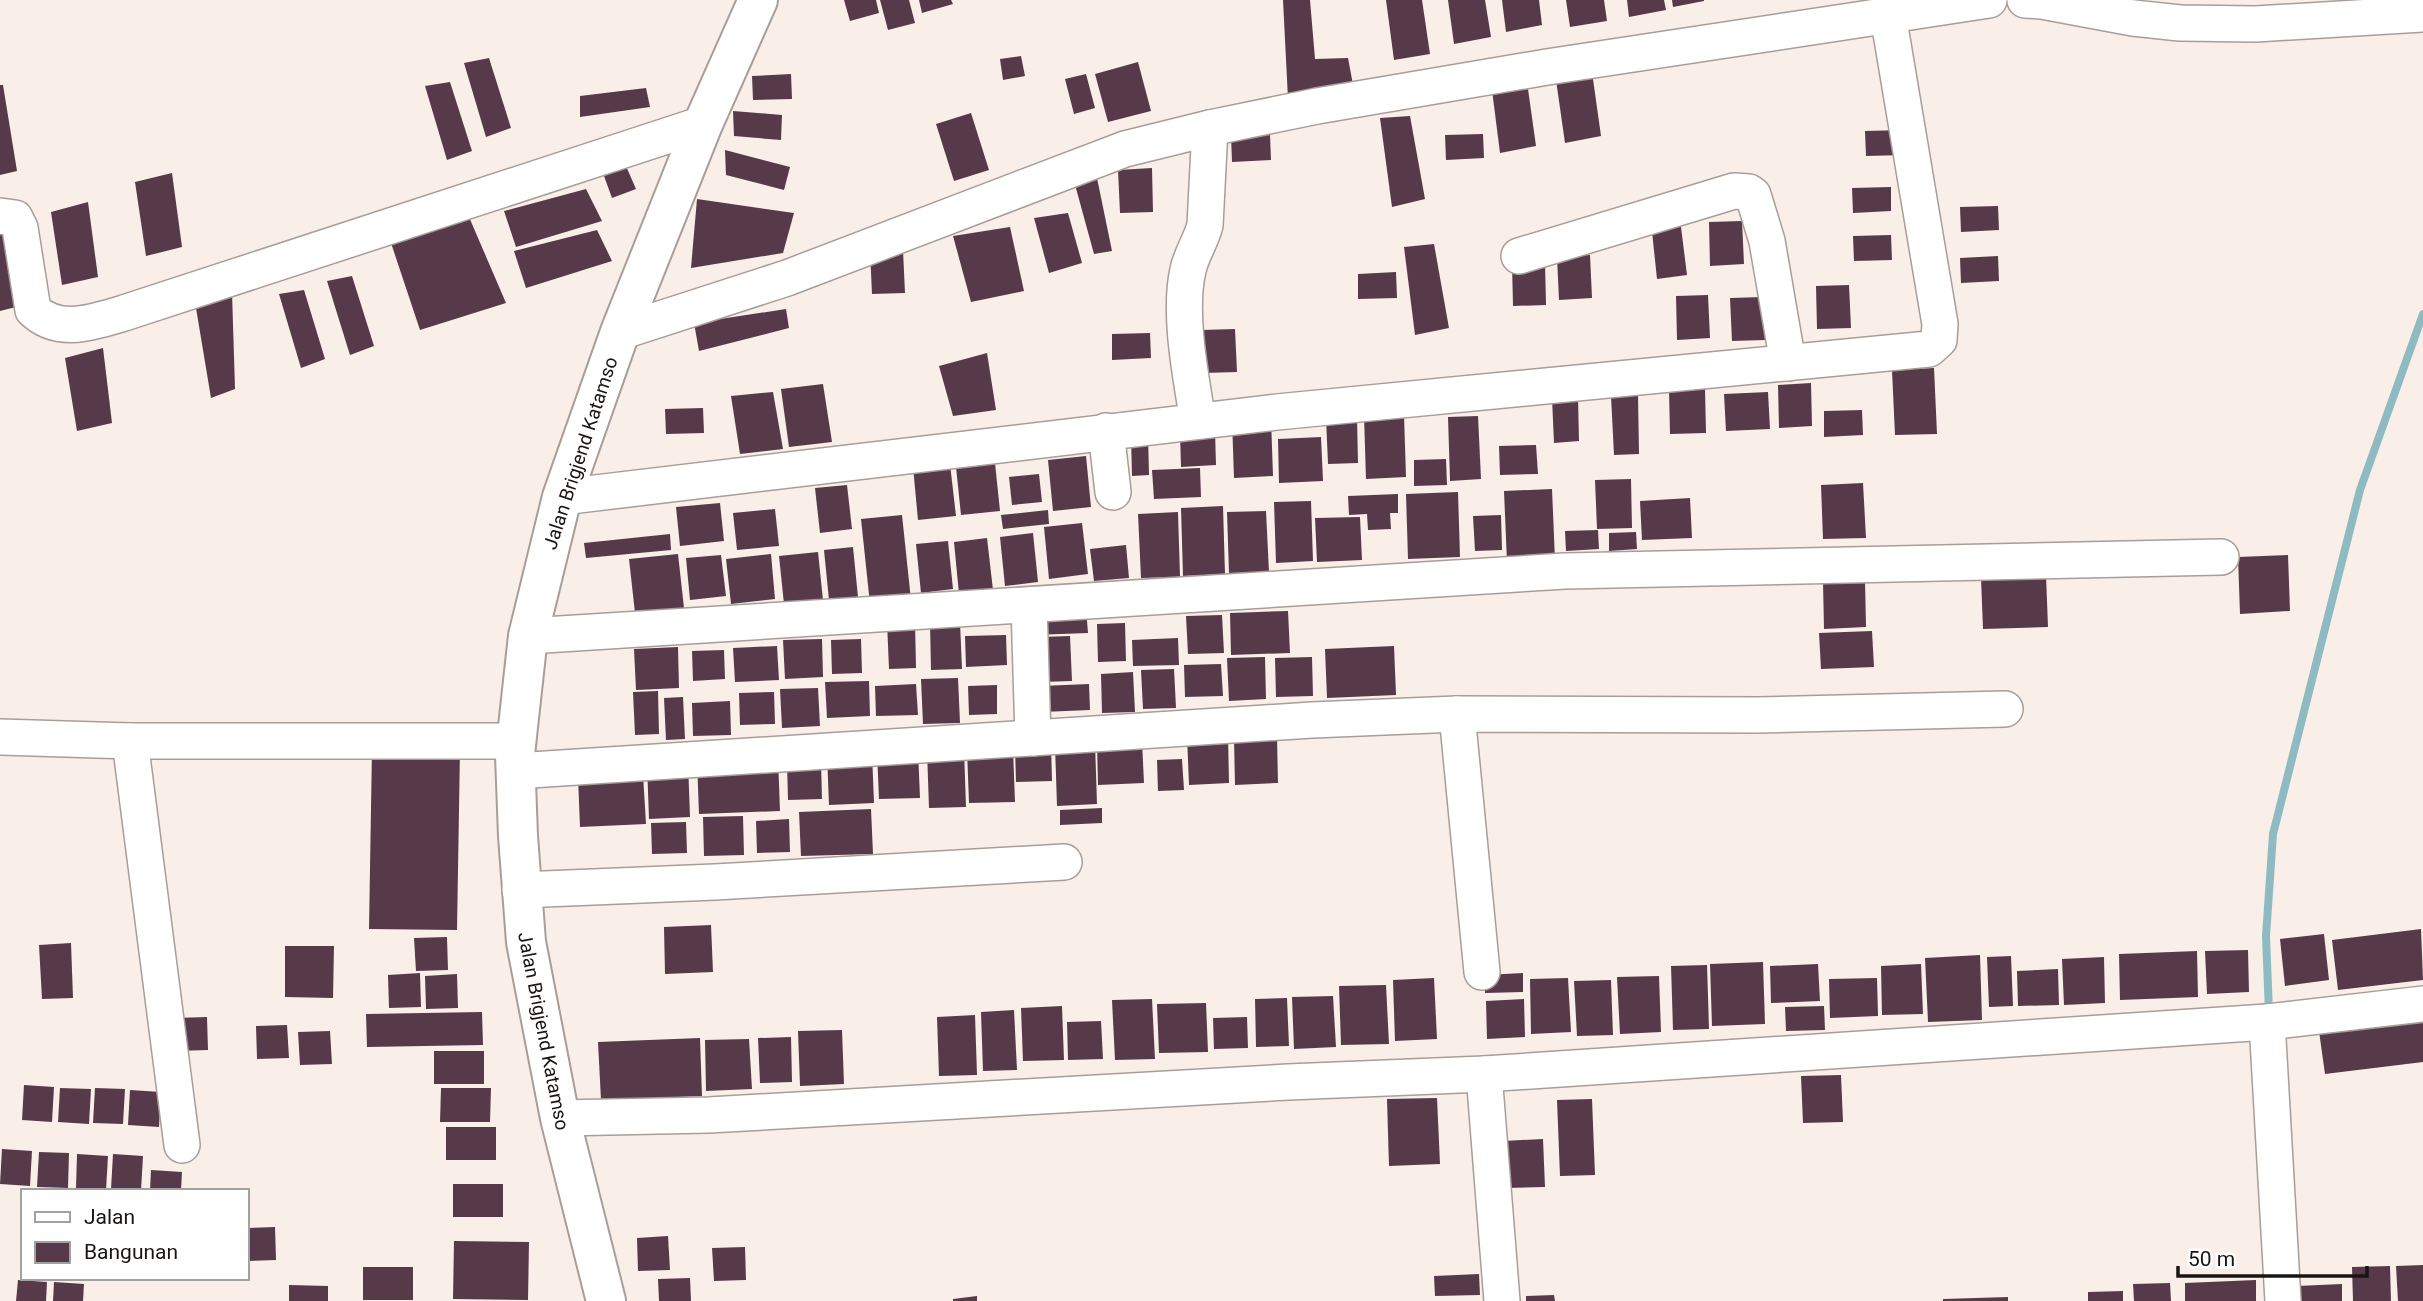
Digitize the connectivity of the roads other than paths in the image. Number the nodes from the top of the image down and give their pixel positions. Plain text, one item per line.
1 (758, 0) edge
2 (1989, 0) edge
3 (2025, 0) edge
4 (2423, 14) edge
5 (1888, 15) junction
6 (703, 124) junction
7 (1210, 128) junction
8 (0, 216) edge
9 (1519, 256) dead end
10 (620, 332) junction
11 (1788, 362) junction
12 (1198, 421) junction
13 (1106, 431) junction
14 (1113, 492) dead end
15 (562, 497) junction
16 (2221, 557) dead end
17 (1028, 605) junction
18 (528, 636) junction
19 (2005, 709) dead end
20 (1457, 715) junction
21 (0, 737) edge
22 (1032, 738) junction
23 (130, 741) junction
24 (516, 756) junction
25 (1064, 862) dead end
26 (520, 890) junction
27 (1482, 972) dead end
28 (2423, 1004) edge
29 (2267, 1022) junction
30 (1484, 1074) junction
31 (560, 1118) junction
32 (182, 1145) dead end
33 (606, 1301) edge
34 (1502, 1301) edge
35 (2283, 1301) edge

1 - 6 highway, Jalan Brigjend Katamso
2 - 5 street
3 - 4 street
5 - 7 street
5 - 11 street
6 - 8 street
6 - 10 highway, Jalan Brigjend Katamso
7 - 10 street
7 - 12 street
9 - 11 street
10 - 15 highway, Jalan Brigjend Katamso
11 - 12 street
12 - 13 street
13 - 14 street
13 - 15 street
15 - 18 highway, Jalan Brigjend Katamso
16 - 17 street
17 - 18 street
17 - 22 street
18 - 24 highway, Jalan Brigjend Katamso
19 - 20 street
20 - 22 street
20 - 27 street
21 - 23 street
22 - 24 street
23 - 24 street
23 - 32 street
24 - 26 highway, Jalan Brigjend Katamso
25 - 26 street
26 - 31 highway, Jalan Brigjend Katamso
28 - 29 street
29 - 30 street
29 - 35 street
30 - 31 street
30 - 34 street
31 - 33 highway, Jalan Brigjend Katamso

